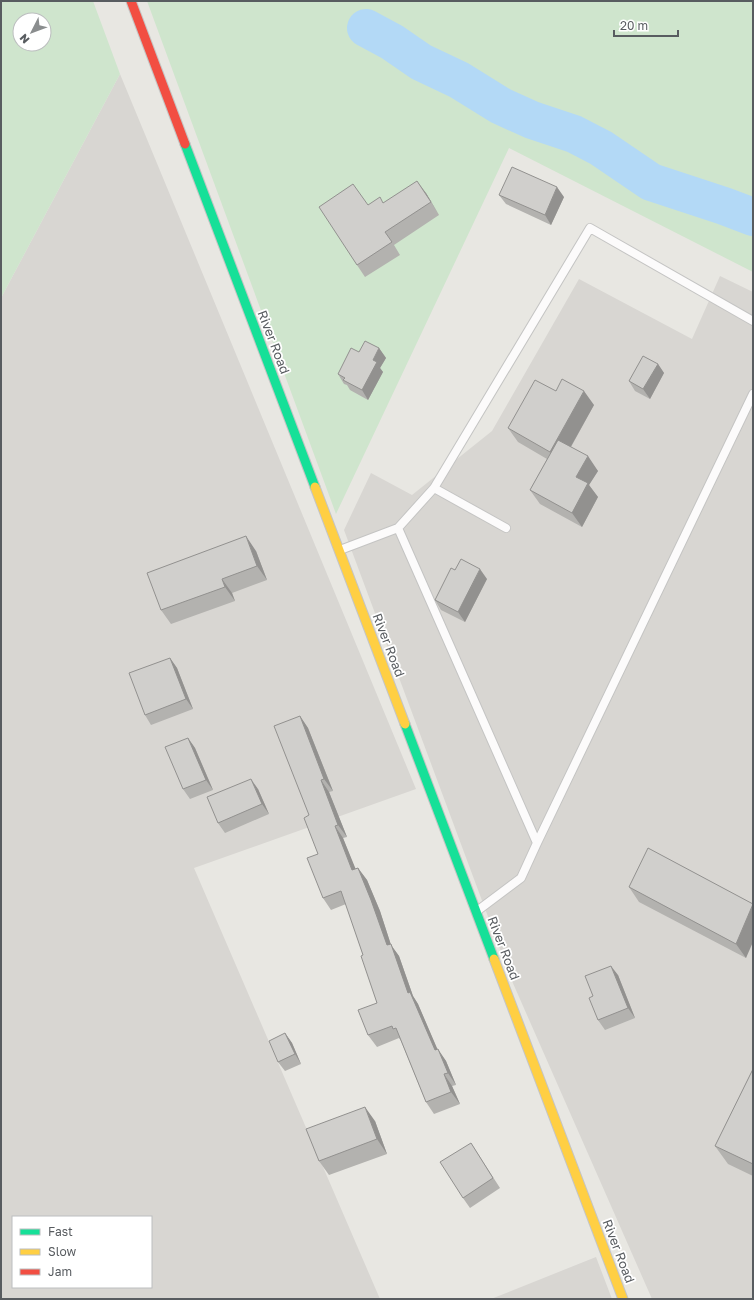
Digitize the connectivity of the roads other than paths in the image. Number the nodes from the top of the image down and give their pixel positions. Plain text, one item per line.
1 (131, 1) edge
2 (753, 321) edge
3 (753, 394) edge
4 (434, 488) junction
5 (398, 528) junction
6 (506, 528) dead end
7 (339, 550) junction
8 (537, 843) junction
9 (476, 912) junction
10 (623, 1299) edge

1 - 7 street, River Road
2 - 4 lane
3 - 8 lane
4 - 5 lane
4 - 6 lane
5 - 7 lane
5 - 8 lane
7 - 9 street, River Road
8 - 9 lane
9 - 10 street, River Road

